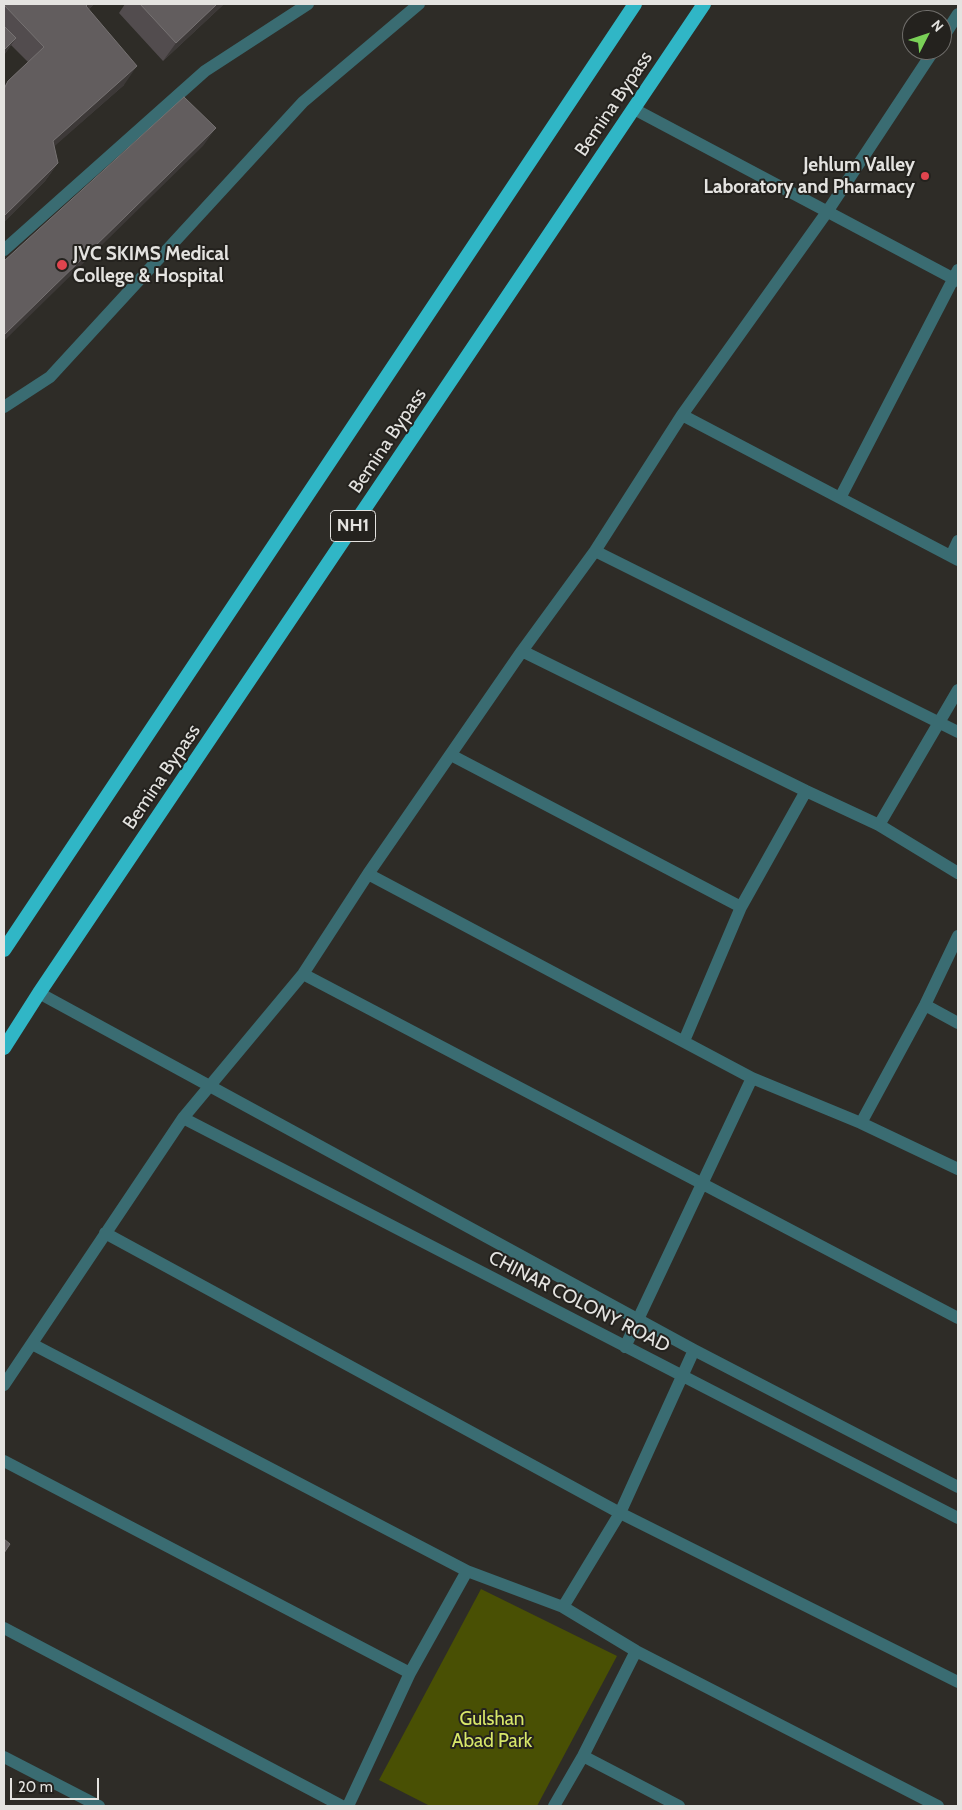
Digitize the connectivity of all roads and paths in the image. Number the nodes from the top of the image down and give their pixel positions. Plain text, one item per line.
1 (308, 4) edge
2 (419, 4) edge
3 (634, 4) edge
4 (704, 4) edge
5 (927, 60) edge
6 (634, 109) junction
7 (827, 212) junction
8 (4, 250) edge
9 (956, 276) edge
10 (4, 407) edge
11 (682, 415) junction
12 (840, 498) junction
13 (958, 541) edge
14 (595, 551) junction
15 (954, 558) edge
16 (522, 651) junction
17 (958, 690) edge
18 (940, 722) junction
19 (958, 732) edge
20 (451, 755) junction
21 (806, 791) junction
22 (879, 825) junction
23 (958, 873) edge
24 (368, 874) junction
25 (741, 907) junction
26 (958, 936) edge
27 (4, 950) edge
28 (303, 974) junction
29 (39, 993) junction
30 (925, 1005) junction
31 (958, 1023) edge
32 (684, 1041) junction
33 (4, 1048) edge
34 (752, 1078) junction
35 (210, 1085) junction
36 (183, 1118) junction
37 (861, 1124) junction
38 (958, 1169) edge
39 (702, 1184) junction
40 (105, 1233) junction
41 (958, 1318) edge
42 (639, 1319) junction
43 (32, 1344) junction
44 (625, 1347) junction
45 (694, 1350) junction
46 (682, 1376) junction
47 (4, 1385) edge
48 (4, 1461) edge
49 (958, 1487) edge
50 (620, 1513) junction
51 (958, 1518) edge
52 (467, 1571) junction
53 (562, 1607) junction
54 (4, 1628) edge
55 (636, 1651) junction
56 (410, 1673) junction
57 (958, 1682) edge
58 (583, 1756) junction
59 (4, 1757) edge
60 (99, 1806) edge
61 (342, 1806) edge
62 (348, 1806) edge
63 (554, 1806) edge
64 (679, 1806) edge
65 (938, 1806) edge

1 - 8 street
2 - 10 street
3 - 27 highway, Bemina Bypass / NH1
4 - 6 highway, Bemina Bypass / NH1
5 - 7 street
6 - 7 street
6 - 29 highway, Bemina Bypass / NH1
7 - 9 street
7 - 11 street
9 - 12 street
11 - 12 street
11 - 14 street
12 - 15 street
13 - 15 street
14 - 16 street
14 - 18 street
16 - 20 street
16 - 21 street
17 - 18 street
18 - 19 street
18 - 22 street
20 - 24 street
20 - 25 street
21 - 22 street
21 - 25 street
22 - 23 street
24 - 28 street
24 - 32 street
25 - 32 street
26 - 30 street
28 - 35 street
28 - 39 street
29 - 33 highway, Bemina Bypass / NH1
29 - 35 street, CHINAR COLONY ROAD
30 - 31 street
30 - 37 street
32 - 34 street
34 - 37 street
34 - 39 street
35 - 36 street
35 - 42 street, CHINAR COLONY ROAD
36 - 40 street
36 - 44 street, CHINAR COLONY ROAD
37 - 38 street
39 - 41 street
39 - 42 street
40 - 43 street
40 - 50 street
42 - 44 street
42 - 45 street, CHINAR COLONY ROAD
43 - 47 street
43 - 52 street
44 - 46 street, CHINAR COLONY ROAD
45 - 46 street
45 - 49 street, CHINAR COLONY ROAD
46 - 50 street
46 - 51 street, CHINAR COLONY ROAD
48 - 56 street
50 - 53 street
50 - 57 street
52 - 53 street
52 - 56 street
53 - 55 street
54 - 61 street
55 - 58 street
55 - 65 street
56 - 62 street
58 - 63 street
58 - 64 street
59 - 60 street

